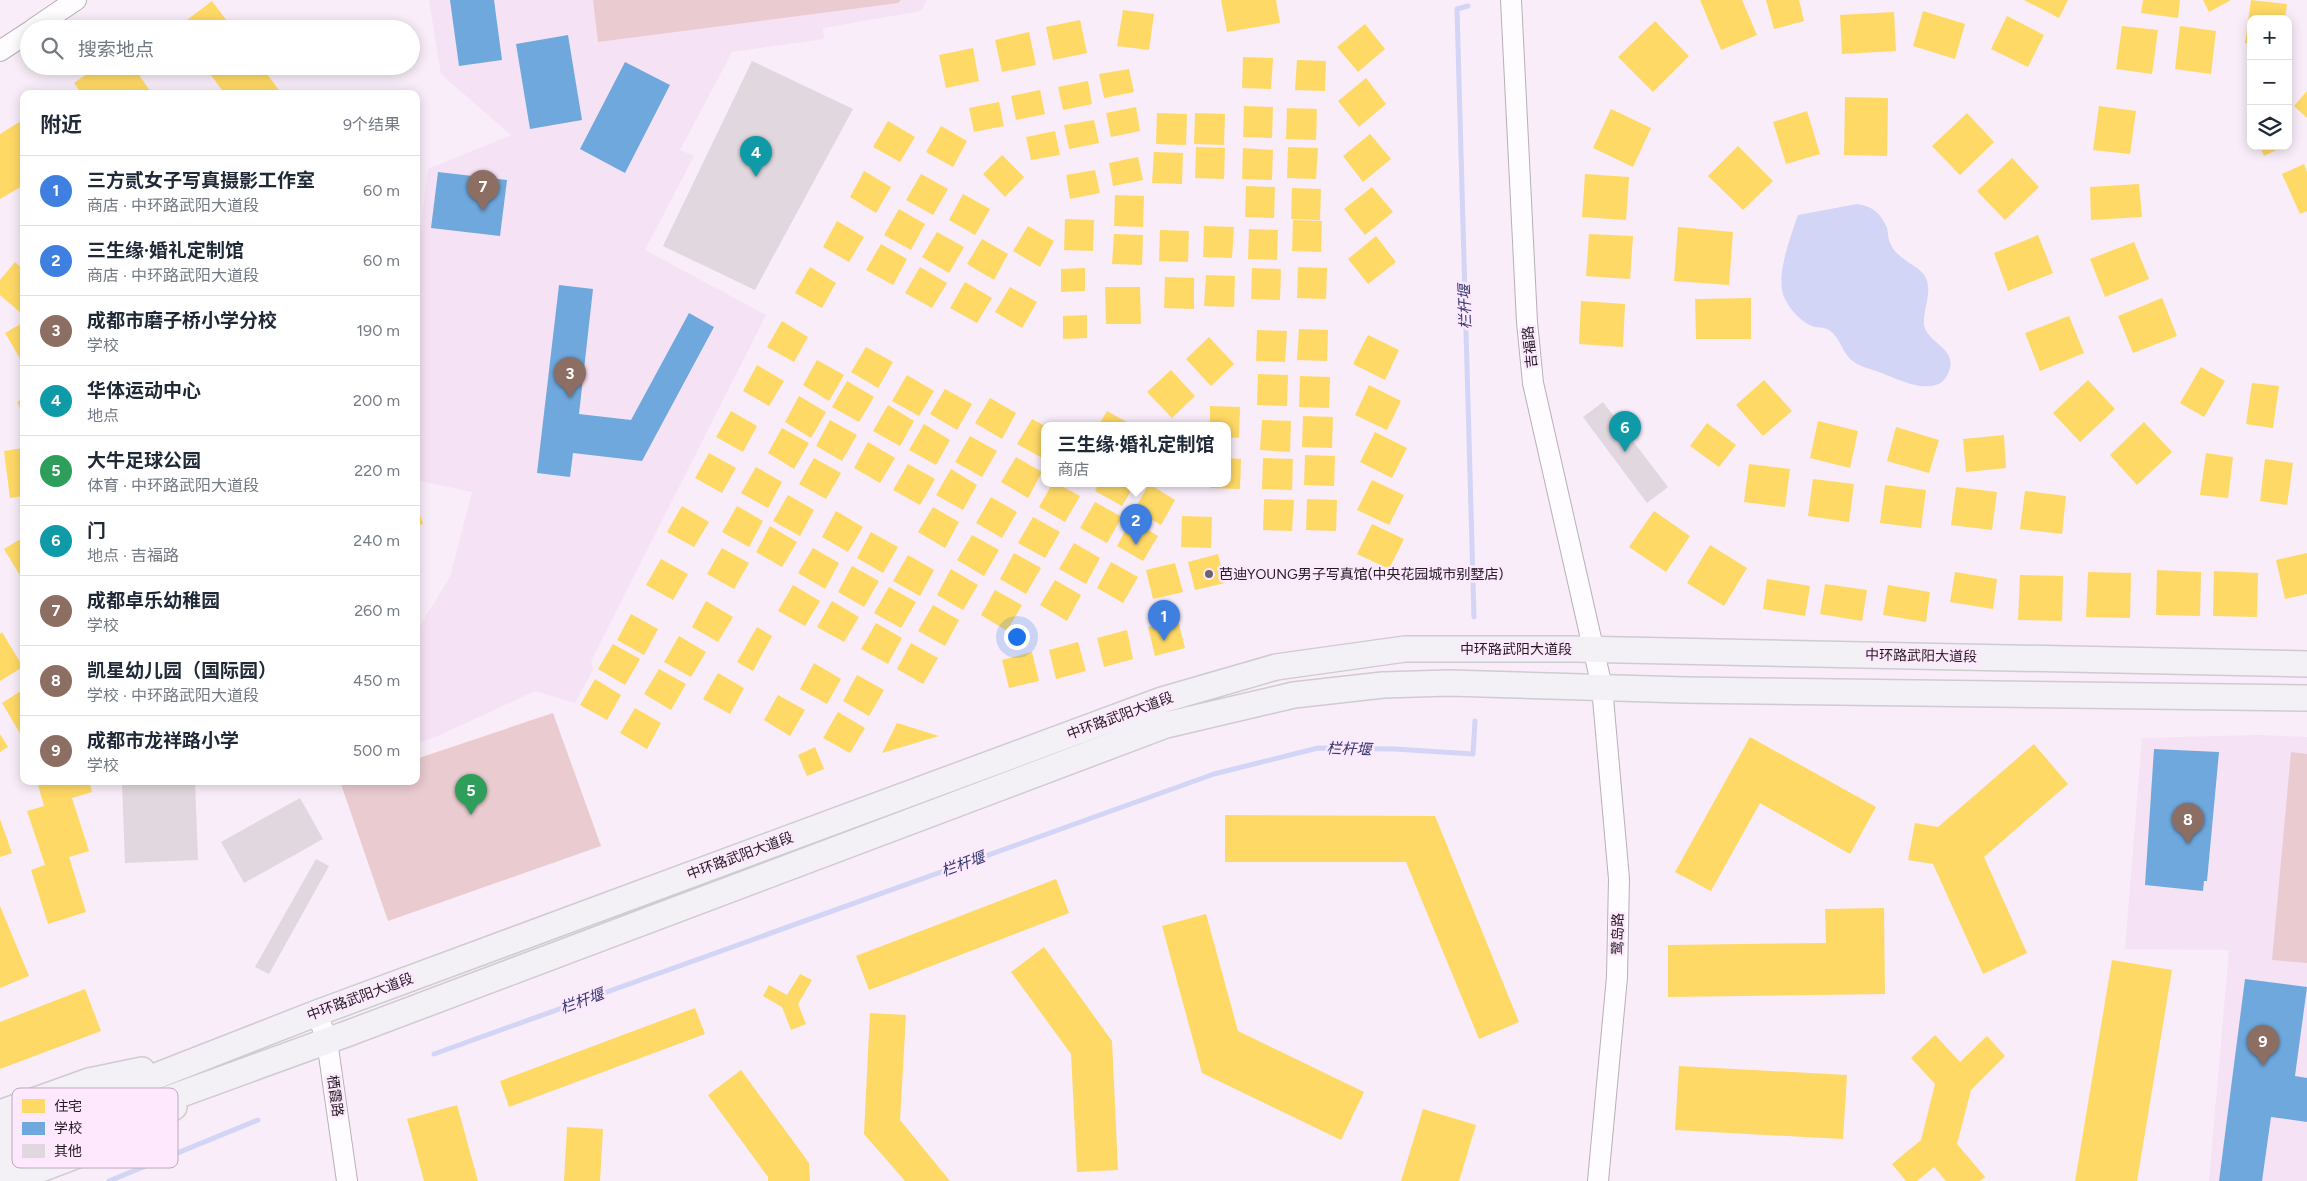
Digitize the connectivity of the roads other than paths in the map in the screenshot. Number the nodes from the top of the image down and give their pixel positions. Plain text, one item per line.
1 (76, 0) edge
2 (1511, 0) edge
3 (46, 20) edge
4 (20, 38) edge
5 (0, 50) edge
6 (1592, 650) junction
7 (2307, 664) edge
8 (1602, 687) junction
9 (2307, 698) edge
10 (317, 1013) junction
11 (327, 1041) junction
12 (201, 1059) junction
13 (205, 1086) junction
14 (69, 1088) edge
15 (125, 1088) edge
16 (178, 1096) edge
17 (178, 1104) edge
18 (12, 1110) edge
19 (0, 1114) edge
20 (12, 1131) edge
21 (0, 1136) edge
22 (12, 1156) edge
23 (0, 1160) edge
24 (45, 1168) edge
25 (9, 1181) edge
26 (347, 1181) edge
27 (1598, 1181) edge

1 - 3 street
2 - 6 street, 吉福路
4 - 5 street
6 - 7 main road, 中环路武阳大道段
6 - 8 street, 吉福路
6 - 10 main road, 中环路武阳大道段
8 - 9 main road, 中环路武阳大道段
8 - 11 main road, 中环路武阳大道段
8 - 27 street, 鹭岛路
10 - 11 street, 栖霞路
10 - 12 main road, 中环路武阳大道段
11 - 13 main road, 中环路武阳大道段
11 - 26 street, 栖霞路
12 - 14 main road
12 - 15 main road, 中环路武阳大道段
13 - 16 main road, 中环路武阳大道段
13 - 17 main road
18 - 19 main road
20 - 21 main road, 中环路武阳大道段
22 - 23 main road, 中环路武阳大道段
24 - 25 main road

